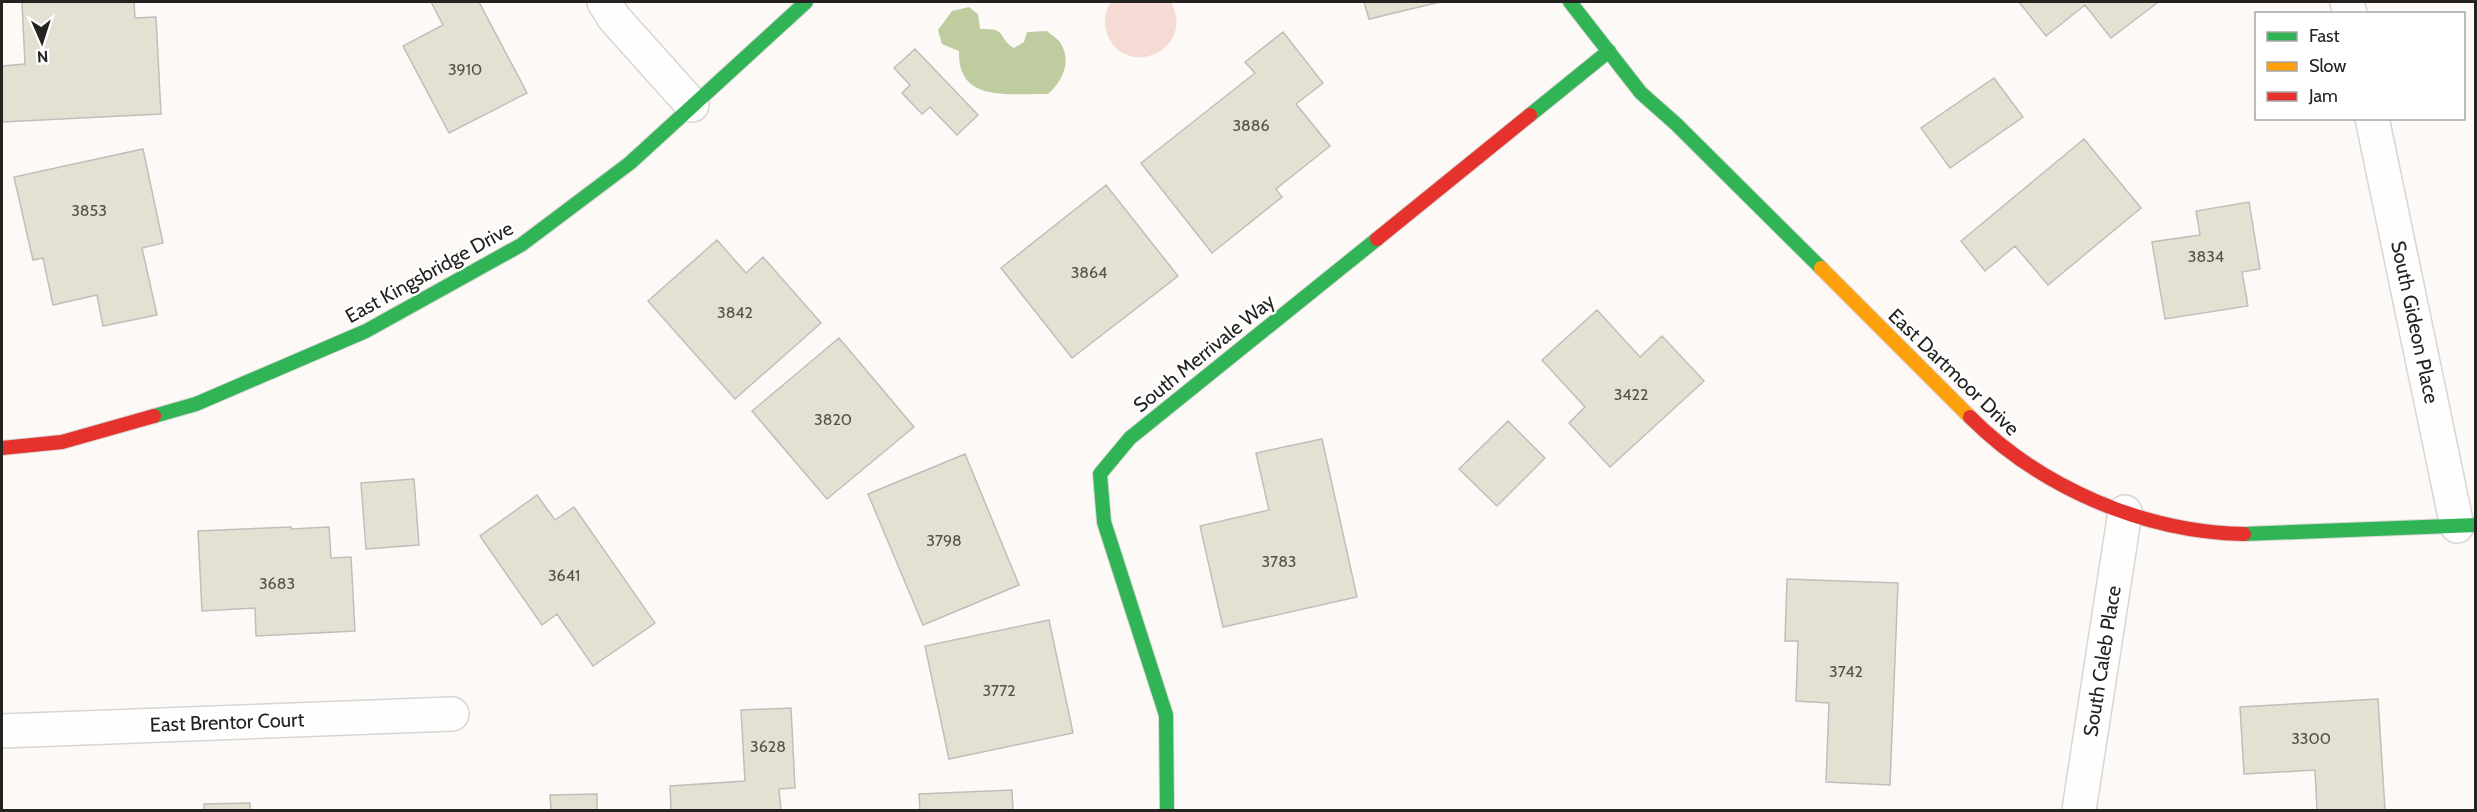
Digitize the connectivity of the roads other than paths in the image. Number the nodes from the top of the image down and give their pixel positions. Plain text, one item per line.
1 (604, 2) edge
2 (806, 2) edge
3 (1570, 2) edge
4 (1609, 51) junction
5 (693, 105) junction
6 (2372, 120) edge
7 (2, 448) edge
8 (2125, 512) junction
9 (2466, 526) edge
10 (452, 714) dead end
11 (2, 731) edge
12 (1167, 810) edge
13 (2079, 810) edge

1 - 5 street
2 - 5 street, East Kingsbridge Drive
3 - 4 street, East Dartmoor Drive
4 - 8 street, East Dartmoor Drive
4 - 12 street, South Merrivale Way
5 - 7 street, East Kingsbridge Drive
6 - 9 street, South Gideon Place
8 - 9 street, East Dartmoor Drive
8 - 13 street, South Caleb Place
10 - 11 street, East Brentor Court

